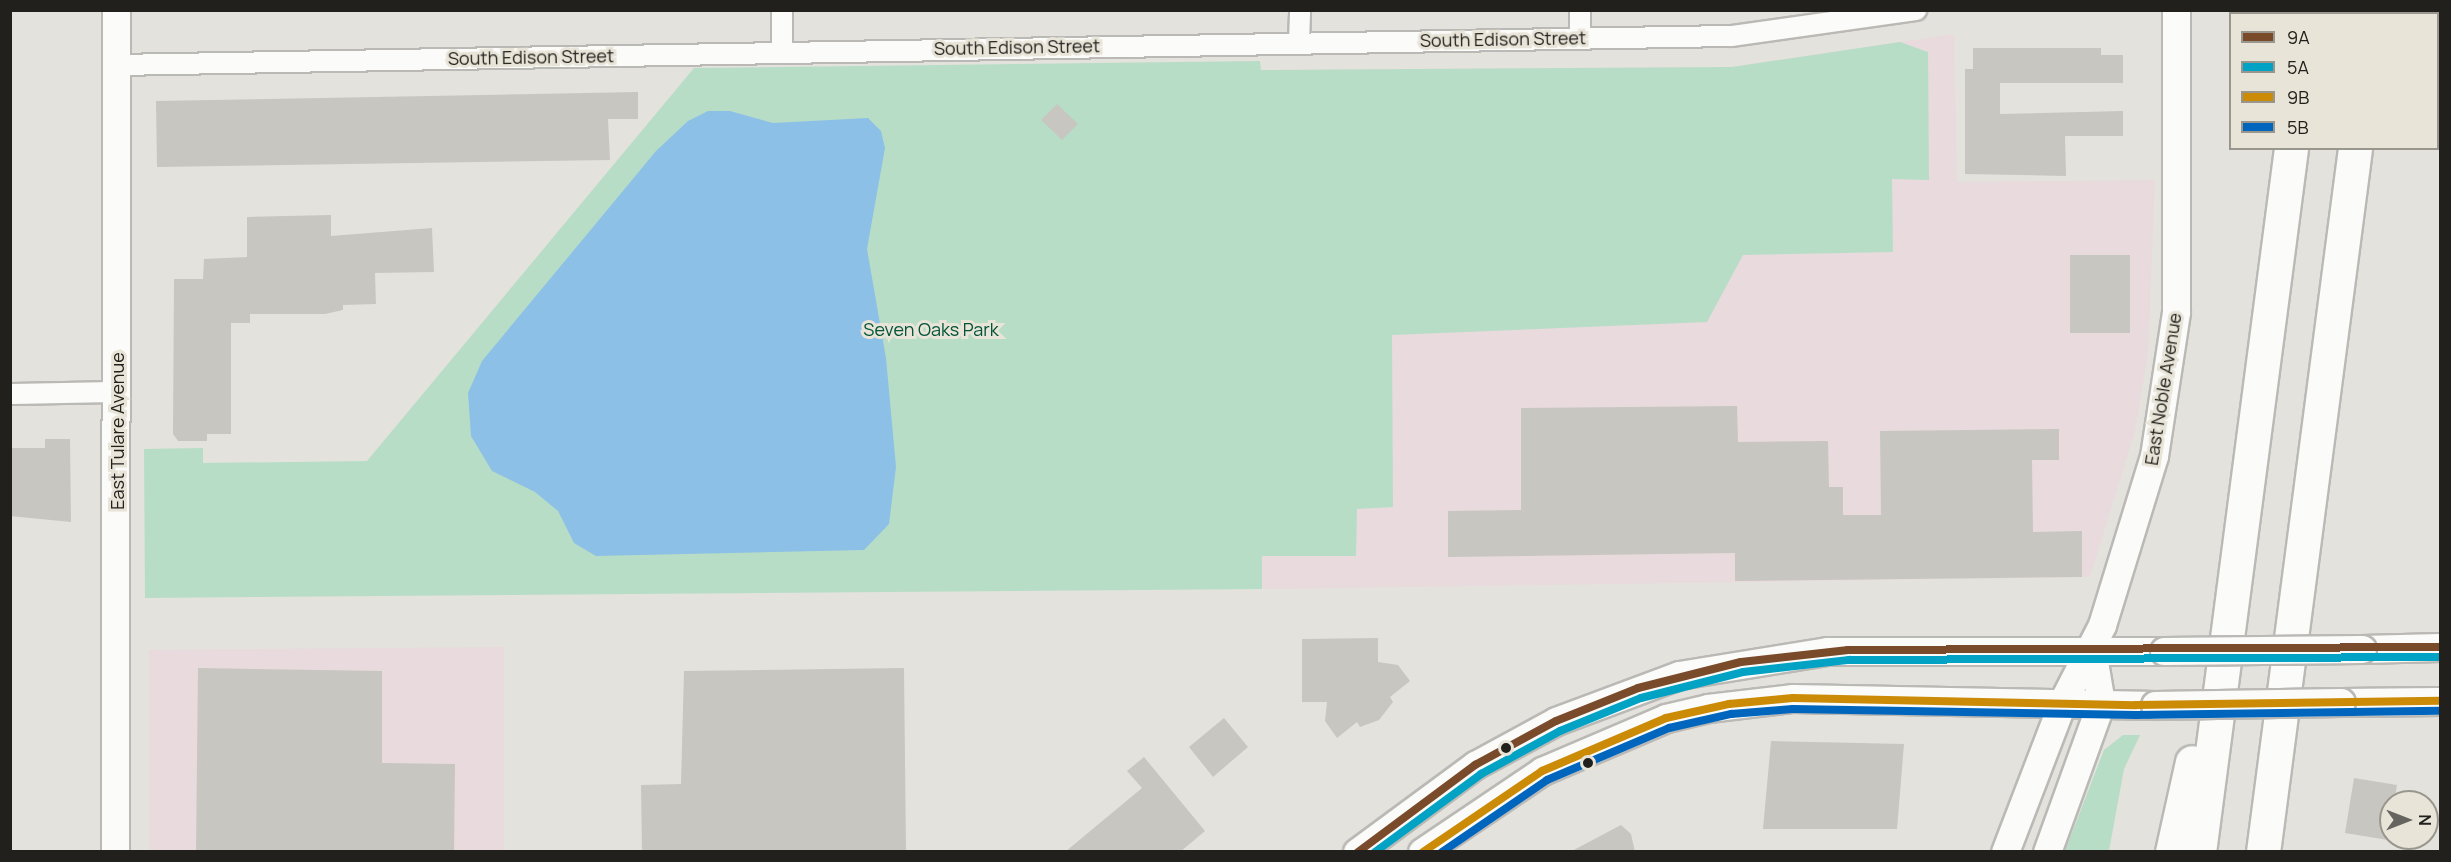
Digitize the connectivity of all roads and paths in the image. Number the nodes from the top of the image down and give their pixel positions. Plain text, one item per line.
1 (116, 10) edge
2 (782, 10) edge
3 (1300, 10) edge
4 (1580, 10) edge
5 (1916, 10) edge
6 (2176, 10) edge
7 (1878, 13) edge
8 (1580, 38) junction
9 (1299, 42) junction
10 (782, 52) junction
11 (116, 65) junction
12 (2291, 150) edge
13 (2355, 150) edge
14 (117, 392) junction
15 (10, 394) edge
16 (2232, 609) junction
17 (2295, 627) junction
18 (2440, 647) edge
19 (2092, 650) junction
20 (2063, 701) junction
21 (2440, 701) edge
22 (2101, 703) junction
23 (115, 852) edge
24 (1358, 852) edge
25 (1422, 852) edge
26 (2004, 852) edge
27 (2047, 852) edge
28 (2172, 852) edge
29 (2199, 852) edge
30 (2263, 852) edge
31 (2281, 852) edge

1 - 11 main road, East Tulare Avenue
2 - 10 street
3 - 9 street
4 - 8 street
5 - 7 street, South Edison Street
6 - 19 main road, East Noble Avenue
7 - 8 street, South Edison Street
8 - 9 street, South Edison Street
9 - 10 street, South Edison Street
10 - 11 street, South Edison Street
11 - 14 main road, East Tulare Avenue
12 - 16 highway
13 - 17 highway
14 - 15 street
14 - 23 main road, East Tulare Avenue
16 - 28 highway
16 - 29 highway
17 - 30 highway
17 - 31 highway
18 - 19 main road, bridge
19 - 20 main road, East Noble Avenue
19 - 22 main road, East Noble Avenue
19 - 24 main road
20 - 22 main road
20 - 25 main road
20 - 26 main road, East Noble Avenue
21 - 22 main road, bridge
22 - 27 main road, East Noble Avenue

